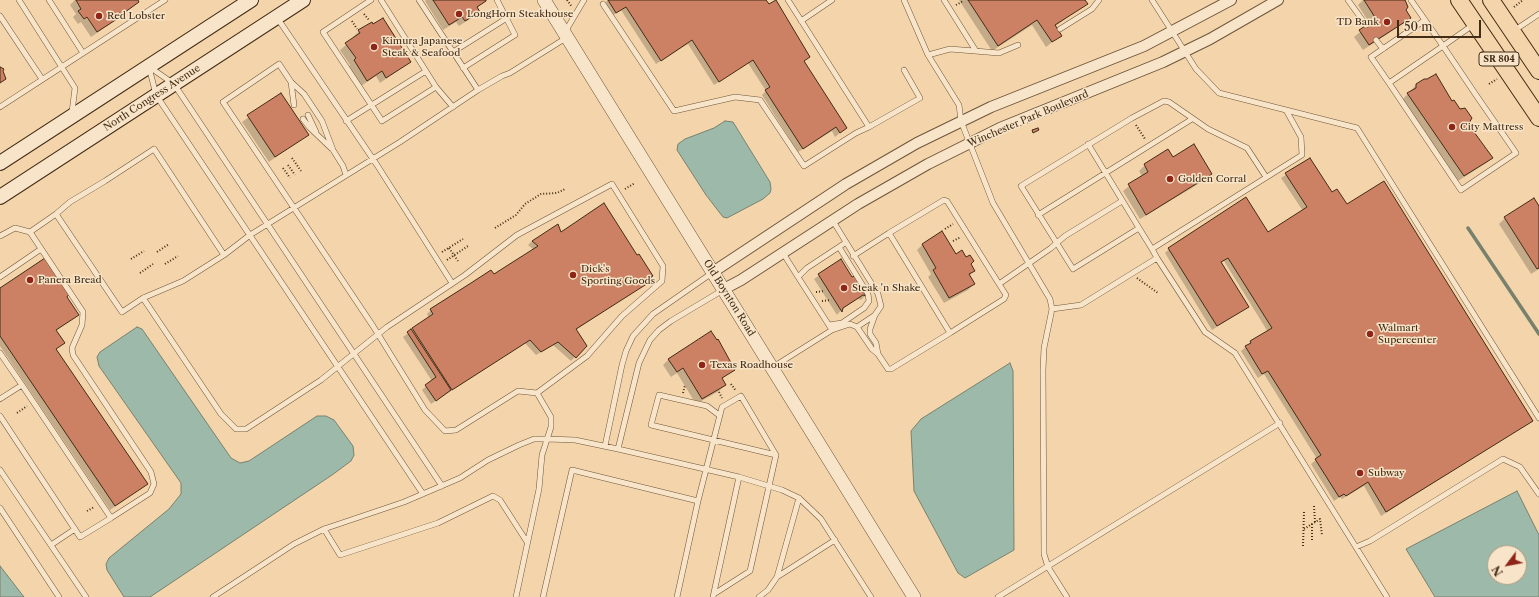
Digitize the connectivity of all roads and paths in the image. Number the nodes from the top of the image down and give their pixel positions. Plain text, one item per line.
1 (20, 0) edge
2 (48, 0) edge
3 (165, 0) edge
4 (251, 0) edge
5 (303, 0) edge
6 (371, 0) edge
7 (380, 0) edge
8 (419, 0) edge
9 (497, 0) edge
10 (544, 0) edge
11 (567, 0) edge
12 (584, 0) edge
13 (788, 0) edge
14 (832, 0) edge
15 (904, 0) edge
16 (944, 0) edge
17 (963, 0) edge
18 (1099, 0) edge
19 (1152, 0) edge
20 (1231, 0) edge
21 (1278, 0) edge
22 (1348, 0) edge
23 (1411, 0) edge
24 (1459, 0) edge
25 (1491, 0) edge
26 (1523, 0) edge
27 (159, 2) edge
28 (603, 4) dead end
29 (956, 5) dead end
30 (1514, 7) dead end
31 (573, 10) dead end
32 (364, 12) dead end
33 (1539, 14) edge
34 (0, 16) edge
35 (277, 17) junction
36 (506, 18) junction
37 (369, 20) dead end
38 (1425, 20) junction
39 (352, 21) dead end
40 (801, 21) junction
41 (1475, 24) junction
42 (1366, 25) dead end
43 (357, 28) dead end
44 (1060, 29) dead end
45 (1173, 31) junction
46 (1512, 32) junction
47 (566, 35) junction
48 (1376, 40) dead end
49 (1018, 45) dead end
50 (1443, 46) junction
51 (1383, 49) junction
52 (976, 51) junction
53 (1186, 51) junction
54 (453, 52) junction
55 (83, 53) junction
56 (928, 55) junction
57 (62, 66) junction
58 (149, 66) junction
59 (463, 68) junction
60 (904, 70) dead end
61 (426, 71) junction
62 (1539, 71) edge
63 (1498, 78) dead end
64 (42, 80) junction
65 (291, 82) junction
66 (1389, 83) junction
67 (174, 84) junction
68 (1489, 84) dead end
69 (436, 87) junction
70 (478, 90) junction
71 (156, 95) junction
72 (295, 102) dead end
73 (372, 105) junction
74 (0, 107) edge
75 (452, 107) junction
76 (1286, 110) junction
77 (308, 115) dead end
78 (72, 116) junction
79 (303, 118) dead end
80 (1539, 118) edge
81 (1192, 119) junction
82 (346, 121) junction
83 (961, 121) junction
84 (1136, 125) dead end
85 (869, 127) junction
86 (316, 132) junction
87 (1146, 140) dead end
88 (969, 143) junction
89 (1088, 144) junction
90 (333, 150) junction
91 (292, 158) dead end
92 (372, 159) junction
93 (0, 163) edge
94 (288, 165) dead end
95 (283, 168) dead end
96 (301, 171) dead end
97 (1106, 173) junction
98 (295, 175) dead end
99 (346, 175) junction
100 (1266, 177) junction
101 (290, 178) dead end
102 (635, 183) dead end
103 (565, 189) dead end
104 (625, 189) dead end
105 (0, 197) edge
106 (1122, 201) junction
107 (294, 208) junction
108 (56, 214) junction
109 (1038, 214) junction
110 (833, 221) junction
111 (268, 224) junction
112 (954, 224) dead end
113 (494, 228) dead end
114 (1139, 228) junction
115 (945, 229) dead end
116 (30, 232) junction
117 (889, 234) junction
118 (250, 235) junction
119 (0, 236) edge
120 (961, 236) dead end
121 (463, 239) dead end
122 (953, 241) dead end
123 (845, 243) junction
124 (169, 244) dead end
125 (1057, 244) junction
126 (468, 246) dead end
127 (839, 247) junction
128 (449, 248) junction
129 (41, 249) junction
130 (1152, 249) junction
131 (144, 251) dead end
132 (157, 252) dead end
133 (441, 253) dead end
134 (783, 253) junction
135 (224, 255) junction
136 (454, 255) junction
137 (178, 256) dead end
138 (853, 256) junction
139 (1157, 258) junction
140 (131, 259) dead end
141 (445, 261) dead end
142 (458, 261) dead end
143 (153, 264) dead end
144 (165, 264) dead end
145 (1029, 264) junction
146 (713, 272) junction
147 (140, 273) dead end
148 (0, 277) edge
149 (798, 277) junction
150 (1138, 278) dead end
151 (452, 283) junction
152 (999, 284) junction
153 (724, 289) junction
154 (825, 291) dead end
155 (813, 292) dead end
156 (1158, 293) dead end
157 (143, 298) junction
158 (831, 300) dead end
159 (819, 301) dead end
160 (1052, 309) junction
161 (875, 315) junction
162 (829, 325) junction
163 (857, 327) junction
164 (832, 330) junction
165 (950, 333) junction
166 (378, 334) junction
167 (0, 353) edge
168 (878, 354) junction
169 (354, 355) junction
170 (338, 366) junction
171 (772, 368) junction
172 (731, 384) dead end
173 (22, 385) junction
174 (685, 385) dead end
175 (719, 392) dead end
176 (736, 392) dead end
177 (537, 393) junction
178 (683, 394) dead end
179 (0, 399) edge
180 (724, 400) dead end
181 (27, 406) dead end
182 (17, 413) dead end
183 (719, 415) junction
184 (0, 416) edge
185 (1539, 418) edge
186 (1280, 423) junction
187 (548, 439) junction
188 (714, 441) junction
189 (605, 446) junction
190 (618, 448) junction
191 (776, 455) junction
192 (0, 470) edge
193 (706, 470) junction
194 (739, 476) junction
195 (770, 485) junction
196 (442, 486) junction
197 (423, 494) junction
198 (1539, 494) edge
199 (798, 498) junction
200 (698, 501) junction
201 (94, 506) dead end
202 (1314, 506) dead end
203 (0, 508) edge
204 (87, 511) dead end
205 (1304, 512) dead end
206 (111, 518) junction
207 (1313, 523) junction
208 (75, 529) junction
209 (324, 529) junction
210 (1304, 529) junction
211 (1322, 535) dead end
212 (835, 540) junction
213 (1312, 541) dead end
214 (527, 542) junction
215 (50, 545) junction
216 (1303, 546) dead end
217 (1356, 547) junction
218 (1048, 567) junction
219 (777, 577) junction
220 (714, 595) edge
221 (59, 597) edge
222 (86, 597) edge
223 (212, 597) edge
224 (516, 597) edge
225 (542, 597) edge
226 (676, 597) edge
227 (759, 597) edge
228 (871, 597) edge
229 (914, 597) edge
230 (998, 597) edge
231 (1066, 597) edge
232 (1387, 597) edge

1 - 57 lane
2 - 55 lane
3 - 27 lane
4 - 58 main road
5 - 35 main road, North Congress Avenue
6 - 73 lane
7 - 61 lane
8 - 54 lane
9 - 36 lane
10 - 47 street, Old Boynton Road
11 - 31 path
12 - 47 lane
13 - 40 lane
14 - 40 lane
15 - 56 lane
16 - 52 lane
17 - 29 path
18 - 44 lane
19 - 45 lane
20 - 45 street
21 - 53 street, Winchester Park Boulevard
22 - 42 lane
23 - 38 lane
24 - 41 main road, SR 804
25 - 46 main road, SR 804
26 - 30 path
27 - 55 lane
28 - 85 lane
32 - 37 path
33 - 46 lane
34 - 64 lane
35 - 67 main road, North Congress Avenue
35 - 82 lane
36 - 54 lane
36 - 59 lane
38 - 50 lane
38 - 51 lane
39 - 43 path
40 - 85 lane
41 - 50 lane
41 - 80 main road, SR 804
45 - 53 lane
45 - 83 street
46 - 62 main road, SR 804
47 - 70 lane
47 - 146 street, Old Boynton Road
48 - 51 lane
49 - 52 lane
50 - 66 lane
50 - 66 lane
51 - 66 lane
52 - 56 lane
53 - 76 lane
53 - 88 street, Winchester Park Boulevard
54 - 59 lane
55 - 57 lane
56 - 83 lane
57 - 64 lane
57 - 78 lane
58 - 67 lane
58 - 71 lane
58 - 78 main road
59 - 70 lane
60 - 85 lane
61 - 69 lane
61 - 73 lane
63 - 68 path
64 - 74 lane
65 - 72 lane
65 - 90 lane
65 - 107 lane
67 - 71 main road, North Congress Avenue
67 - 111 lane
69 - 73 lane
69 - 75 lane
70 - 75 lane
71 - 105 main road, North Congress Avenue
71 - 118 lane
73 - 82 lane
75 - 92 lane
76 - 100 lane
76 - 185 lane
77 - 86 lane
78 - 93 main road
79 - 86 lane
81 - 89 lane
81 - 97 lane
81 - 100 lane
82 - 92 lane
83 - 88 lane
83 - 146 street
84 - 87 path
86 - 90 lane
88 - 110 street, Winchester Park Boulevard
88 - 145 lane
89 - 97 lane
89 - 109 lane
90 - 99 lane
91 - 96 path
92 - 99 lane
92 - 151 lane
94 - 98 path
95 - 101 path
97 - 106 lane
97 - 109 lane
99 - 107 lane
100 - 130 lane
102 - 104 path
103 - 113 path
106 - 114 lane
106 - 125 lane
107 - 111 lane
107 - 166 lane
108 - 116 lane
108 - 135 lane
108 - 157 lane
109 - 125 lane
110 - 123 lane
110 - 134 street, Winchester Park Boulevard
111 - 118 lane
111 - 169 lane
112 - 115 path
114 - 125 lane
114 - 130 lane
116 - 119 lane
116 - 129 lane
117 - 138 lane
117 - 152 lane
117 - 165 lane
118 - 135 lane
118 - 170 lane
120 - 122 path
121 - 128 path
123 - 127 lane
123 - 138 lane
124 - 132 path
125 - 145 lane
126 - 136 path
127 - 149 lane
127 - 162 lane
128 - 133 path
128 - 136 path
129 - 148 lane
129 - 206 lane
130 - 139 lane
131 - 140 path
134 - 149 lane
134 - 153 street, Winchester Park Boulevard
135 - 157 lane
136 - 141 path
136 - 142 path
137 - 144 path
138 - 161 lane
139 - 160 lane
139 - 186 lane
143 - 147 path
145 - 152 lane
145 - 160 lane
146 - 153 street, Old Boynton Road
146 - 189 lane
149 - 162 lane
150 - 156 path
151 - 166 lane
151 - 177 lane
152 - 165 lane
153 - 171 street, Old Boynton Road
153 - 190 lane
154 - 155 path
157 - 170 lane
158 - 159 path
160 - 218 lane
161 - 163 lane
161 - 168 lane
162 - 164 lane
163 - 164 lane
163 - 168 lane
164 - 171 lane
165 - 168 lane
166 - 169 lane
166 - 177 lane
167 - 173 lane
169 - 170 lane
169 - 196 lane
170 - 197 lane
171 - 229 street, Old Boynton Road
172 - 176 path
173 - 179 lane
173 - 206 lane
174 - 178 path
175 - 180 path
177 - 187 lane
181 - 182 path
183 - 188 lane
183 - 188 lane
183 - 191 lane
184 - 208 lane
186 - 217 lane
186 - 218 lane
187 - 189 lane
187 - 196 lane
187 - 214 lane
188 - 191 lane
188 - 193 lane
189 - 190 lane
190 - 193 lane
191 - 195 lane
192 - 215 lane
193 - 194 lane
193 - 200 lane
194 - 195 lane
194 - 220 lane
195 - 199 lane
195 - 220 lane
196 - 197 lane
197 - 209 lane
198 - 217 lane
199 - 212 lane
199 - 219 lane
200 - 225 lane
200 - 226 lane
201 - 204 path
202 - 207 path
203 - 221 lane
205 - 210 path
206 - 208 lane
207 - 210 path
207 - 211 path
207 - 213 path
208 - 215 lane
209 - 214 lane
209 - 223 lane
210 - 216 path
212 - 219 lane
212 - 228 lane
214 - 224 lane
215 - 222 lane
217 - 232 lane
218 - 230 lane
218 - 231 lane
219 - 227 lane

